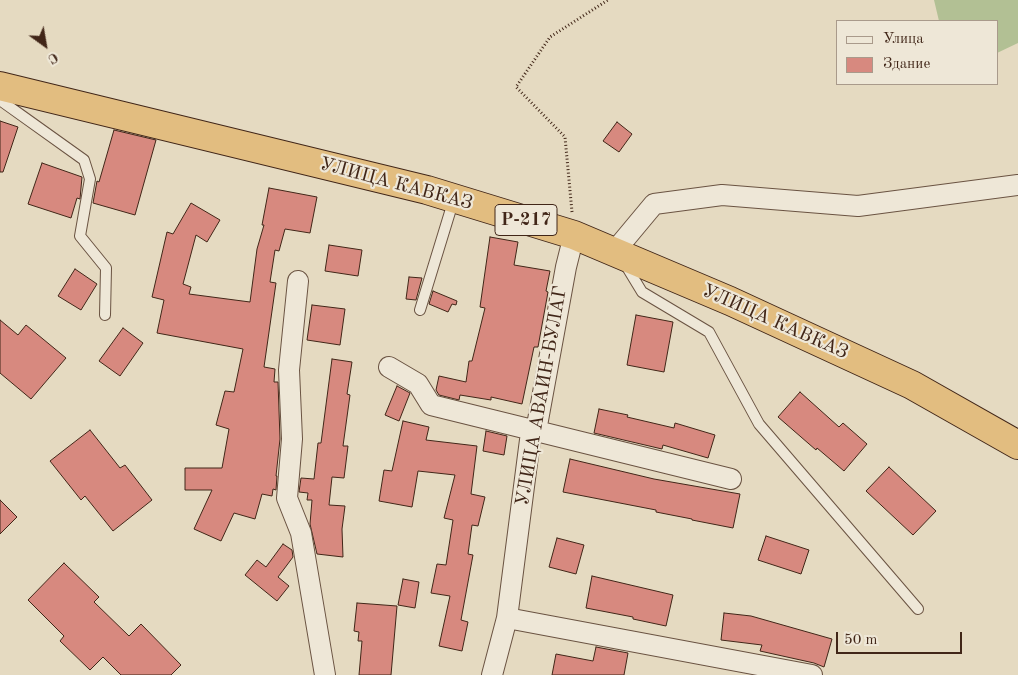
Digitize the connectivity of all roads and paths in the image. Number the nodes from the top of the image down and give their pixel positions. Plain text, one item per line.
1 (608, 0) edge
2 (0, 86) edge
3 (0, 100) edge
4 (1018, 185) edge
5 (454, 198) junction
6 (574, 235) junction
7 (617, 253) junction
8 (298, 281) dead end
9 (420, 310) dead end
10 (105, 315) dead end
11 (389, 367) dead end
12 (536, 431) junction
13 (1018, 445) edge
14 (731, 479) dead end
15 (918, 609) dead end
16 (507, 618) junction
17 (325, 675) edge
18 (492, 675) edge
19 (812, 675) edge

1 - 6 path
2 - 5 highway, УЛИЦА КАВКАЗ / Р-217
3 - 10 lane
4 - 7 street
5 - 6 highway, УЛИЦА КАВКАЗ / Р-217
5 - 9 lane
6 - 7 highway, УЛИЦА КАВКАЗ / Р-217
6 - 12 street, УЛИЦА АВАИН-БУЛАГ
7 - 13 highway, УЛИЦА КАВКАЗ / Р-217
7 - 15 lane
8 - 17 street
11 - 12 street
12 - 14 street
12 - 16 street, УЛИЦА АВАИН-БУЛАГ
16 - 18 street, УЛИЦА АВАИН-БУЛАГ
16 - 19 street

